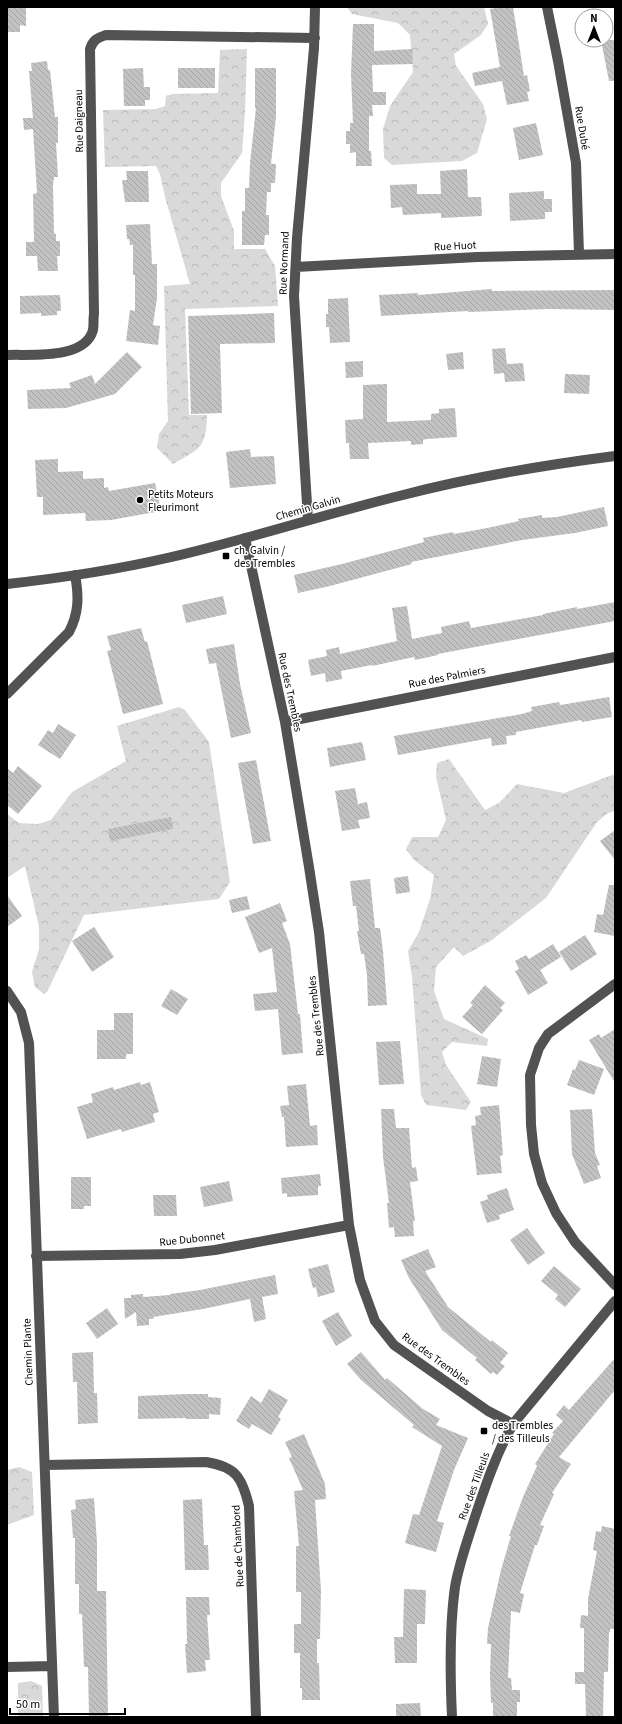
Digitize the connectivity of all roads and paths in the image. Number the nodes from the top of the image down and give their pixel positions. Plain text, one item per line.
1 (315, 7) edge
2 (547, 7) edge
3 (314, 38) junction
4 (579, 254) junction
5 (615, 254) edge
6 (296, 267) junction
7 (7, 355) edge
8 (615, 456) edge
9 (308, 520) junction
10 (245, 538) junction
11 (75, 575) junction
12 (7, 584) edge
13 (615, 657) edge
14 (7, 694) edge
15 (285, 722) junction
16 (615, 984) edge
17 (7, 991) edge
18 (349, 1225) junction
19 (36, 1256) junction
20 (615, 1285) edge
21 (615, 1301) edge
22 (513, 1424) junction
23 (45, 1465) junction
24 (52, 1666) junction
25 (7, 1667) edge
26 (54, 1717) edge
27 (256, 1717) edge
28 (452, 1717) edge

1 - 3 street, Rue Normand
2 - 4 street, Rue Dubé
3 - 6 street, Rue Normand
3 - 7 street, Rue Daigneau
4 - 5 street, Rue Huot
4 - 6 street, Rue Huot
6 - 9 street, Rue Normand
8 - 9 street, Chemin Galvin
9 - 10 street, Chemin Galvin
10 - 11 street, Chemin Galvin
10 - 15 street, Rue des Trembles
11 - 12 street, Chemin Galvin
11 - 14 street
13 - 15 street, Rue des Palmiers
15 - 18 street, Rue des Trembles
16 - 20 street
17 - 19 street, Chemin Plante
18 - 19 street, Rue Dubonnet
18 - 22 street, Rue des Trembles
19 - 23 street, Chemin Plante
21 - 22 street, Rue des Tilleuls
22 - 28 street, Rue des Tilleuls
23 - 24 street, Chemin Plante
23 - 27 street, Rue de Chambord
24 - 25 street
24 - 26 street, Chemin Plante

